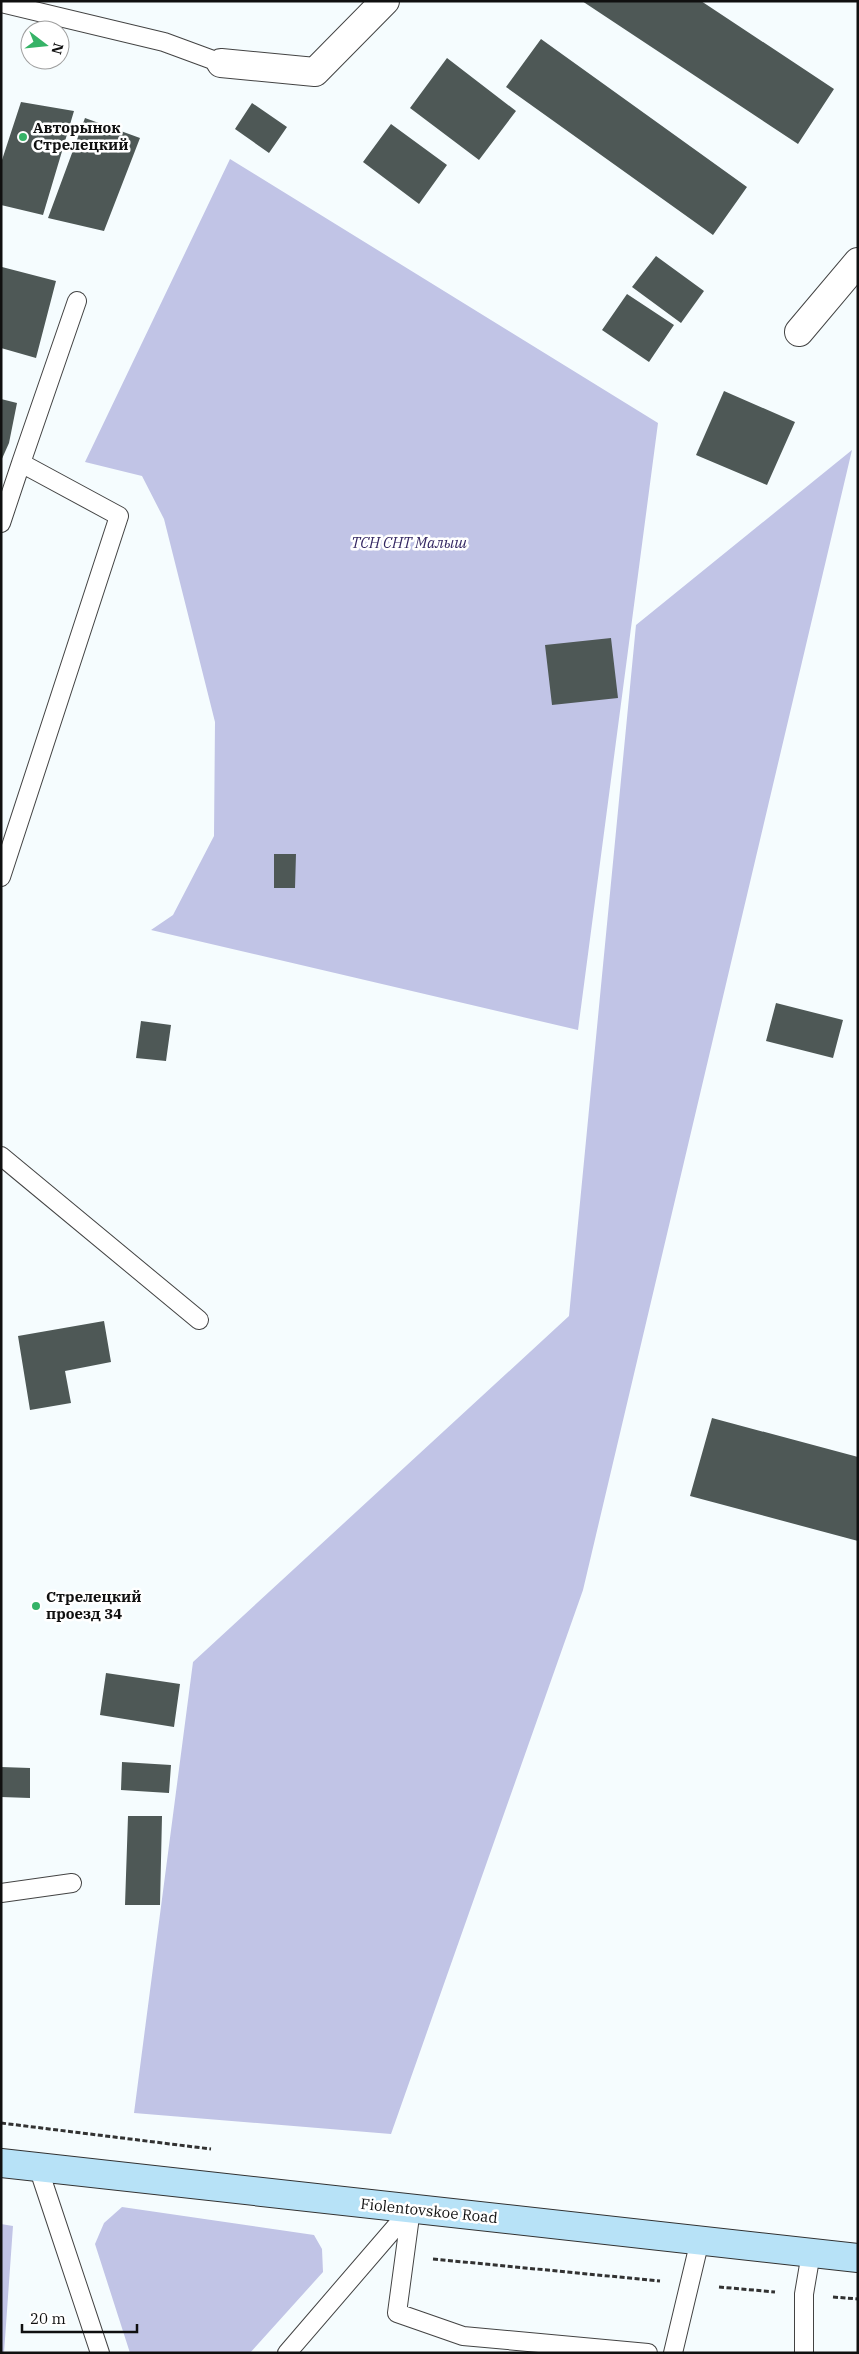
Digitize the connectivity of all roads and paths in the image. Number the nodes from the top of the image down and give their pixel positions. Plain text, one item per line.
1 (385, 1) edge
2 (1, 3) edge
3 (221, 63) joint
4 (858, 262) edge
5 (77, 301) dead end
6 (799, 332) dead end
7 (21, 463) junction
8 (1, 523) edge
9 (1, 877) edge
10 (1, 1156) edge
11 (199, 1320) dead end
12 (72, 1883) dead end
13 (1, 1893) edge
14 (1, 2163) edge
15 (38, 2167) junction
16 (411, 2209) junction
17 (700, 2240) junction
18 (811, 2253) junction
19 (404, 2257) junction
20 (858, 2258) edge
21 (690, 2284) junction
22 (804, 2294) junction
23 (858, 2299) edge
24 (100, 2353) edge
25 (287, 2353) edge
26 (648, 2353) edge
27 (673, 2353) edge
28 (804, 2353) edge

1 - 3 street
2 - 3 lane
4 - 6 street
5 - 7 lane
7 - 8 lane
7 - 9 lane
10 - 11 lane
12 - 13 lane
14 - 15 main road, Fiolentovskoe Road
15 - 16 main road, Fiolentovskoe Road
15 - 24 lane
16 - 17 main road, Fiolentovskoe Road
16 - 19 lane
16 - 25 lane
17 - 18 main road, Fiolentovskoe Road
17 - 21 lane
18 - 20 main road, Fiolentovskoe Road
18 - 22 lane
19 - 21 path
19 - 26 lane
21 - 22 path
21 - 27 lane
22 - 23 path
22 - 28 lane

